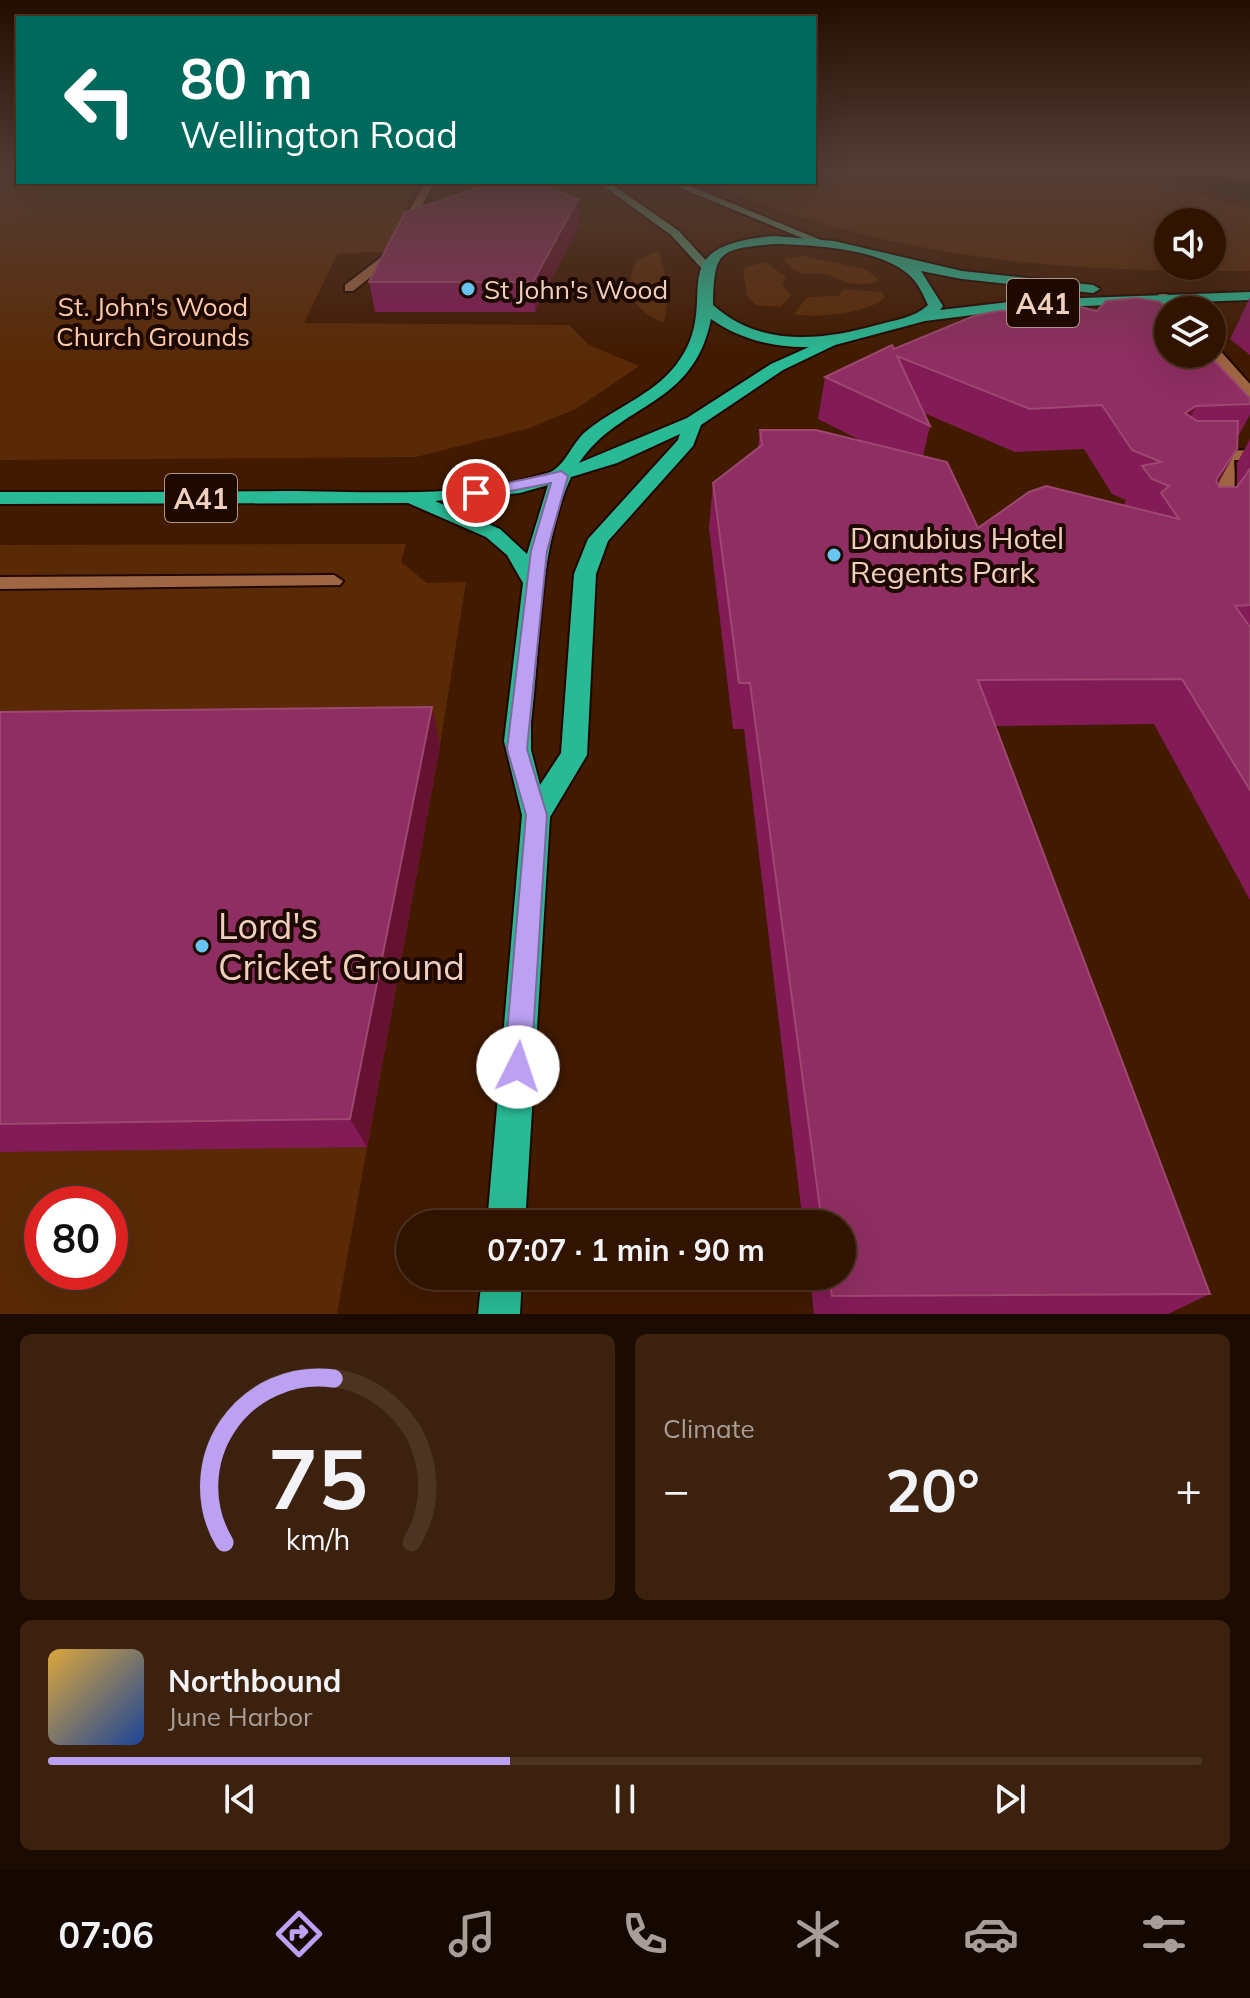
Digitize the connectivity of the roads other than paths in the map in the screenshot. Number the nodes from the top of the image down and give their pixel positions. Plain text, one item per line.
1 (402, 233) edge
2 (675, 233) edge
3 (799, 233) edge
4 (823, 243) junction
5 (901, 262) junction
6 (707, 268) junction
7 (349, 288) dead end
8 (1154, 296) edge
9 (1226, 296) edge
10 (1250, 296) edge
11 (1154, 297) edge
12 (705, 306) junction
13 (923, 317) junction
14 (840, 340) junction
15 (1226, 366) edge
16 (1250, 393) edge
17 (693, 422) junction
18 (1250, 455) edge
19 (561, 476) junction
20 (1227, 490) junction
21 (403, 497) junction
22 (0, 498) edge
23 (1242, 508) edge
24 (1203, 526) edge
25 (334, 581) dead end
26 (0, 583) edge
27 (535, 586) junction
28 (536, 815) junction
29 (507, 1210) edge
30 (501, 1290) edge
31 (499, 1314) edge

1 - 7 street
2 - 6 main road
3 - 4 main road
4 - 5 highway, A41
4 - 6 highway, A41
5 - 8 highway, A41
5 - 13 highway
6 - 12 highway
9 - 10 highway, A41
11 - 13 highway, A41
12 - 14 highway
12 - 19 highway
13 - 14 highway, A41
14 - 17 highway, A41
15 - 16 street
17 - 19 highway, A41
17 - 28 highway
18 - 20 street
19 - 21 highway, A41
19 - 27 highway
20 - 23 street
20 - 24 street
21 - 22 highway, A41
21 - 27 highway
25 - 26 street
27 - 28 highway
28 - 29 highway
30 - 31 highway

